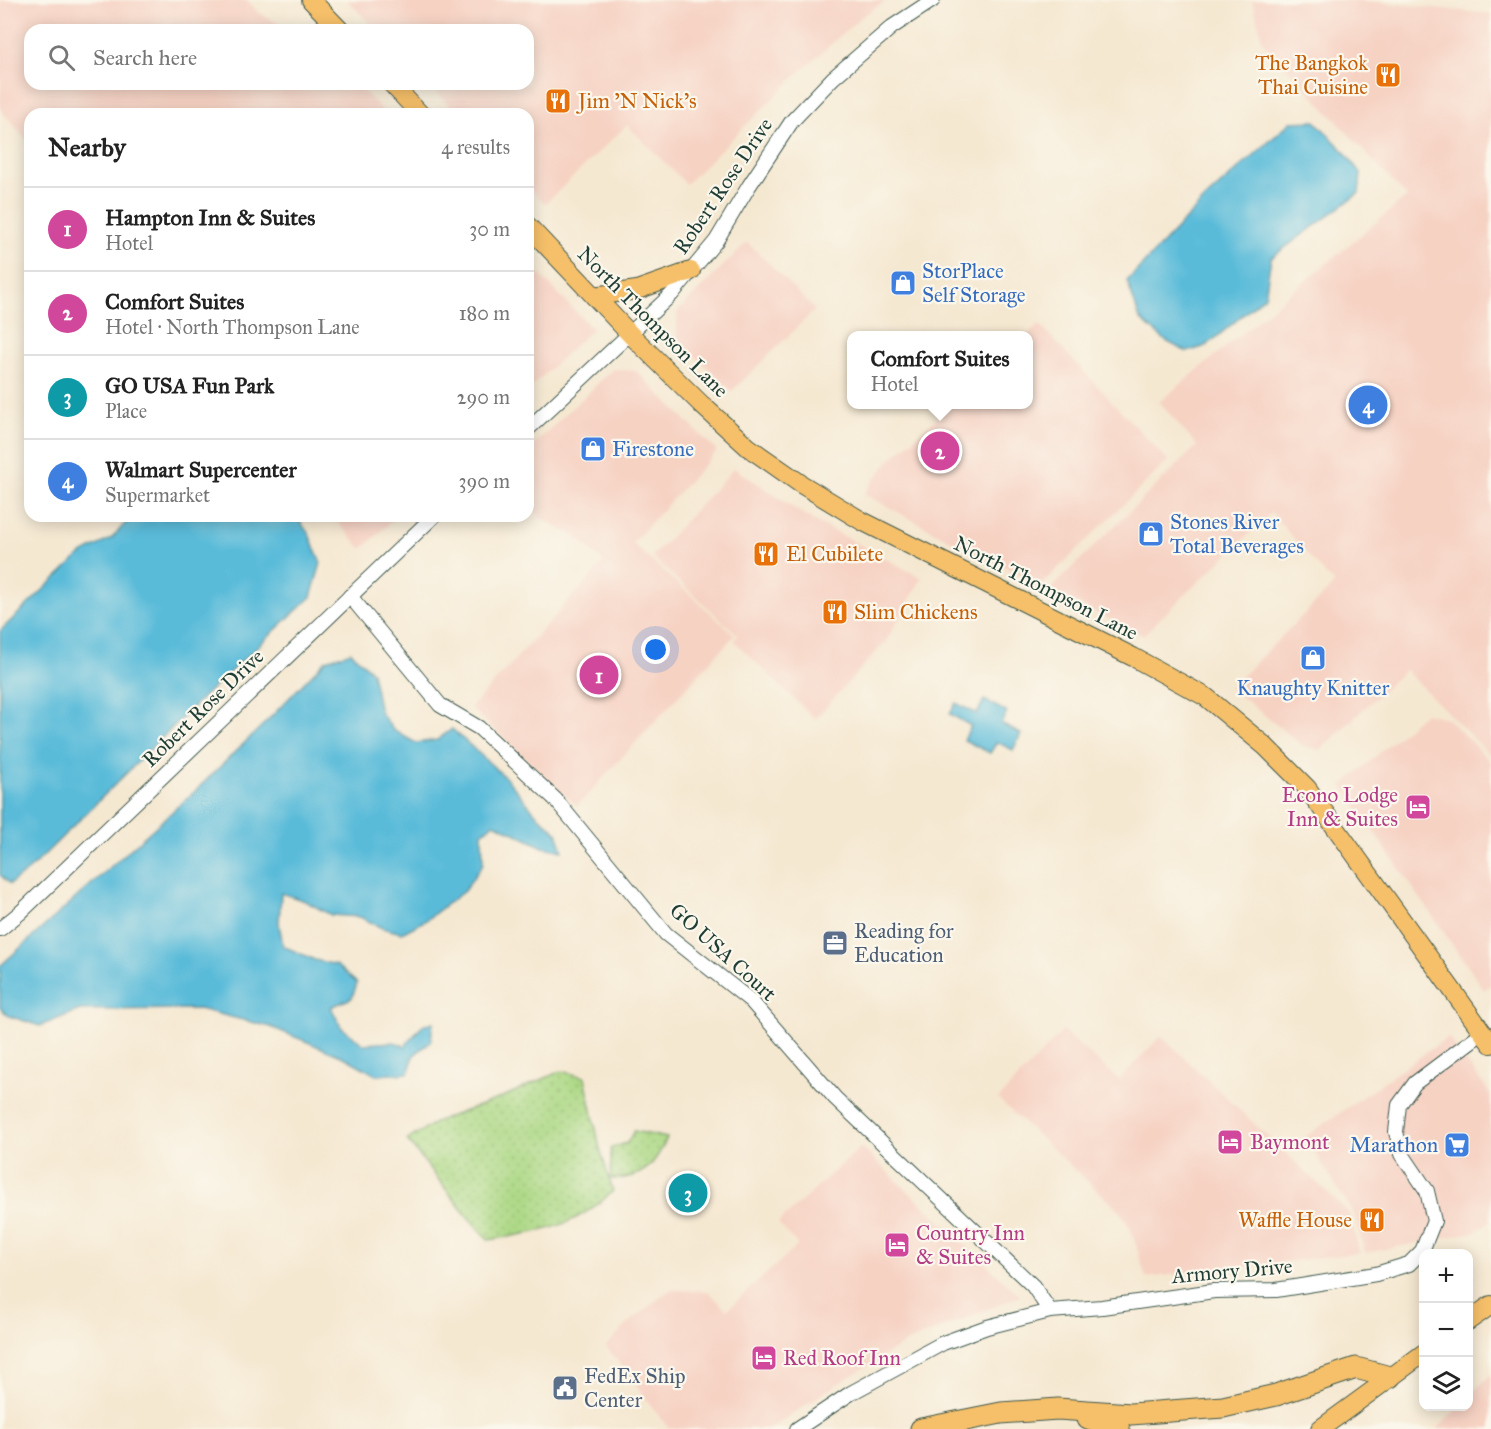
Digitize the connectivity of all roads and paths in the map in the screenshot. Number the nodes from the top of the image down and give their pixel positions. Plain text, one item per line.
1 (311, 0) edge
2 (933, 0) edge
3 (334, 24) edge
4 (398, 90) edge
5 (414, 108) edge
6 (534, 232) edge
7 (692, 271) junction
8 (594, 296) junction
9 (630, 334) junction
10 (534, 423) edge
11 (428, 522) edge
12 (350, 596) junction
13 (0, 929) edge
14 (1487, 1038) edge
15 (1491, 1305) edge
16 (1050, 1311) junction
17 (1473, 1318) edge
18 (1419, 1357) edge
19 (1390, 1377) junction
20 (1001, 1413) junction
21 (797, 1429) edge
22 (921, 1429) edge
23 (1119, 1429) edge
24 (1320, 1429) edge

1 - 3 main road
2 - 7 street, Robert Rose Drive
4 - 5 main road
6 - 8 main road, North Thompson Lane
7 - 8 main road
7 - 9 street, Robert Rose Drive
8 - 9 main road, North Thompson Lane
9 - 10 street, Robert Rose Drive
9 - 14 main road, North Thompson Lane
11 - 12 street, Robert Rose Drive
12 - 13 street, Robert Rose Drive
12 - 16 street, GO USA Court
14 - 16 street, Armory Drive
15 - 17 main road
16 - 21 street, Armory Drive
18 - 19 main road
19 - 20 highway
19 - 24 main road
20 - 22 highway
20 - 23 highway

